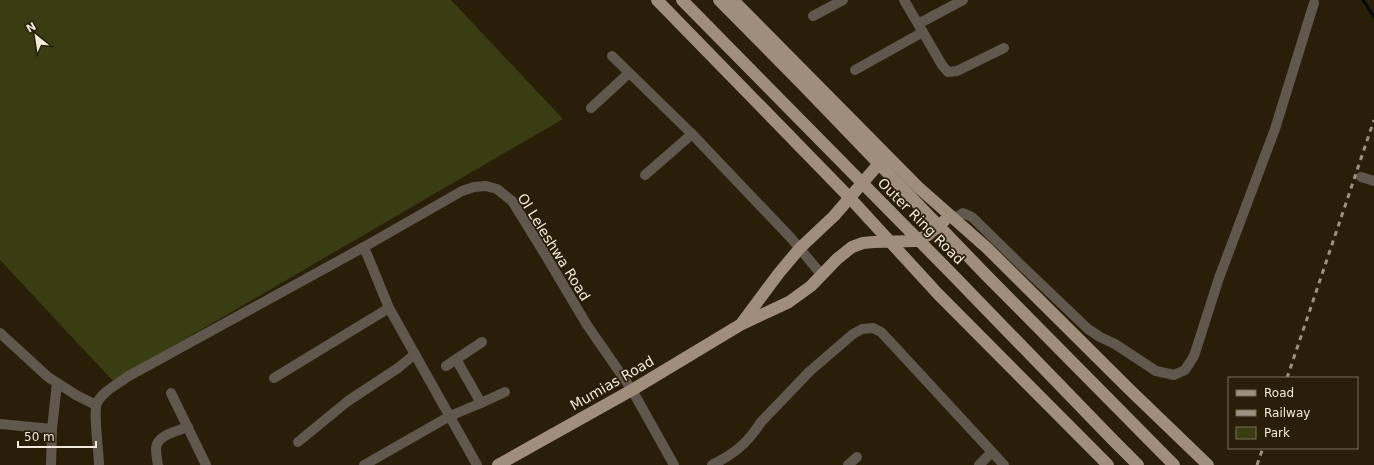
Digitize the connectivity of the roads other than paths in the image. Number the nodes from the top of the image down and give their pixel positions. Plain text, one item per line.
1 (657, 0) edge
2 (682, 0) edge
3 (719, 0) edge
4 (733, 0) edge
5 (843, 0) edge
6 (904, 0) edge
7 (963, 0) edge
8 (1314, 3) dead end
9 (813, 16) dead end
10 (920, 28) junction
11 (1004, 48) dead end
12 (612, 56) dead end
13 (855, 70) dead end
14 (629, 73) junction
15 (590, 108) dead end
16 (692, 134) junction
17 (886, 154) junction
18 (645, 175) dead end
19 (1361, 177) dead end
20 (1374, 181) edge
21 (850, 198) junction
22 (955, 220) junction
23 (890, 241) junction
24 (364, 247) junction
25 (800, 248) junction
26 (821, 274) junction
27 (389, 308) junction
28 (740, 325) junction
29 (0, 333) edge
30 (482, 342) dead end
31 (415, 354) junction
32 (456, 359) junction
33 (446, 366) dead end
34 (274, 378) dead end
35 (57, 383) junction
36 (632, 390) junction
37 (505, 392) dead end
38 (171, 394) dead end
39 (481, 403) junction
40 (96, 405) junction
41 (450, 416) junction
42 (0, 424) edge
43 (188, 427) junction
44 (52, 429) junction
45 (298, 442) dead end
46 (992, 452) junction
47 (857, 457) dead end
48 (51, 465) edge
49 (99, 465) edge
50 (158, 465) edge
51 (206, 465) edge
52 (364, 465) edge
53 (477, 465) edge
54 (498, 465) edge
55 (674, 465) edge
56 (712, 465) edge
57 (848, 465) edge
58 (980, 465) edge
59 (1004, 465) edge
60 (1108, 465) edge
61 (1138, 465) edge
62 (1174, 465) edge
63 (1208, 465) edge

1 - 21 main road
2 - 61 main road, Outer Ring Road
3 - 62 main road, Outer Ring Road
4 - 17 main road, Outer Ring Road
5 - 9 street
6 - 10 street
7 - 10 street
8 - 22 street
10 - 11 street
10 - 13 street
12 - 14 street
14 - 15 street
14 - 16 street
16 - 18 street
16 - 25 street
17 - 21 main road, Mumias Road
17 - 22 main road, Outer Ring Road
19 - 20 street
21 - 23 main road
21 - 25 main road, Mumias Road
22 - 23 main road, Mumias Road
22 - 63 main road, Outer Ring Road
23 - 26 main road, Mumias Road
23 - 60 main road
24 - 27 street
24 - 36 street, Ol Leleshwa Road
24 - 40 street, Ol Leleshwa Road
25 - 26 street
25 - 28 main road, Mumias Road
26 - 28 main road, Mumias Road
27 - 31 street
27 - 34 street
28 - 36 main road, Mumias Road
29 - 35 street
30 - 32 street
31 - 41 street
31 - 45 street
32 - 33 street
32 - 39 street
35 - 40 street
35 - 44 street
36 - 54 main road, Mumias Road
36 - 55 street, Ol Leleshwa Road
37 - 39 street
38 - 43 street
39 - 41 street
40 - 49 street
41 - 52 street
41 - 53 street
42 - 44 street
43 - 50 street
43 - 51 street
44 - 48 street
46 - 56 street
46 - 58 street
46 - 59 street
47 - 57 street

